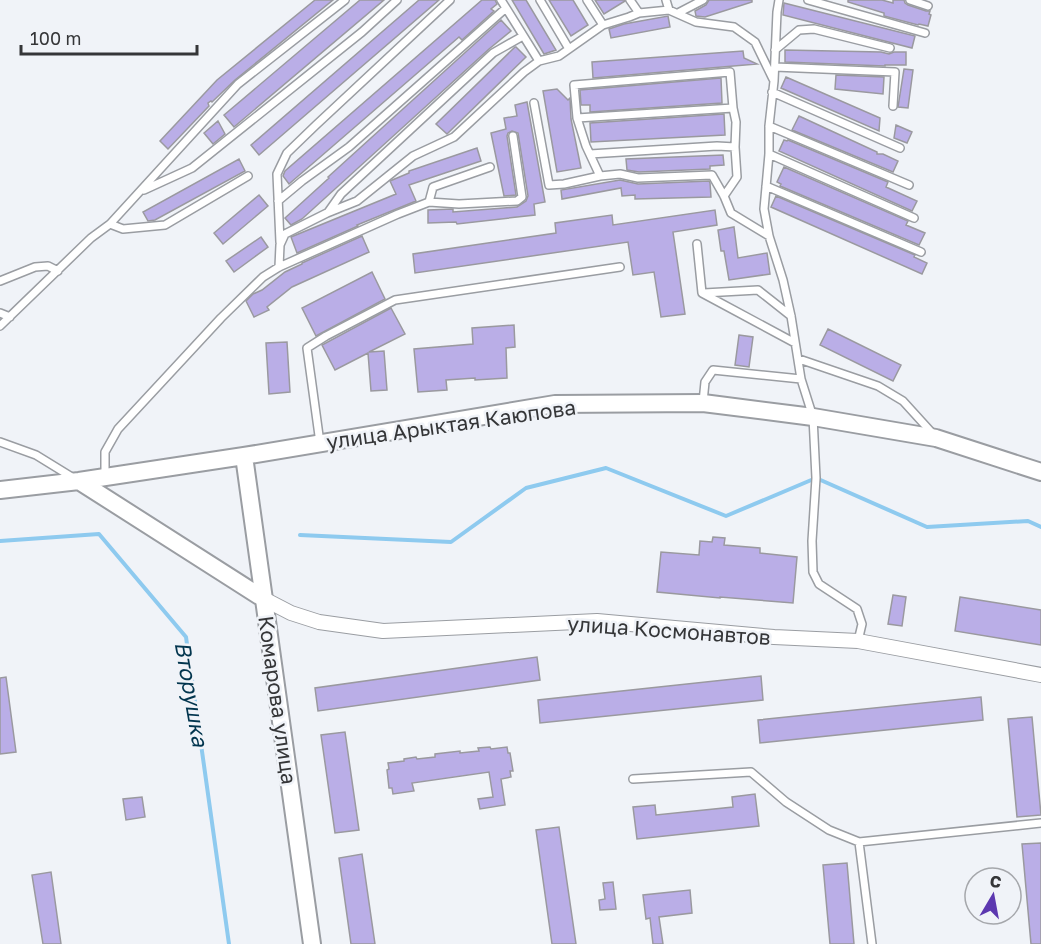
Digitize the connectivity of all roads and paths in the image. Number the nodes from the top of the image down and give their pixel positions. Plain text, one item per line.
1 (345, 0) edge
2 (397, 0) edge
3 (450, 0) edge
4 (501, 0) edge
5 (540, 0) edge
6 (587, 0) edge
7 (630, 0) edge
8 (666, 0) edge
9 (703, 0) edge
10 (779, 0) edge
11 (808, 0) edge
12 (910, 0) edge
13 (928, 6) dead end
14 (506, 8) junction
15 (669, 10) junction
16 (639, 13) junction
17 (678, 13) junction
18 (603, 25) junction
19 (925, 33) dead end
20 (523, 36) junction
21 (890, 48) dead end
22 (569, 49) junction
23 (775, 50) junction
24 (539, 62) junction
25 (775, 67) junction
26 (774, 81) junction
27 (772, 92) junction
28 (534, 103) dead end
29 (893, 106) dead end
30 (733, 108) junction
31 (577, 118) junction
32 (769, 126) junction
33 (513, 136) dead end
34 (735, 147) junction
35 (900, 148) dead end
36 (590, 154) junction
37 (769, 154) junction
38 (490, 167) dead end
39 (248, 176) dead end
40 (600, 176) junction
41 (909, 185) dead end
42 (766, 186) junction
43 (139, 192) junction
44 (724, 196) junction
45 (278, 201) junction
46 (429, 202) junction
47 (327, 213) junction
48 (914, 218) dead end
49 (110, 224) junction
50 (769, 236) junction
51 (698, 244) dead end
52 (280, 245) junction
53 (921, 252) dead end
54 (279, 267) junction
55 (620, 267) dead end
56 (58, 271) junction
57 (0, 281) edge
58 (702, 294) junction
59 (0, 313) edge
60 (791, 316) junction
61 (10, 317) junction
62 (0, 326) edge
63 (795, 343) junction
64 (799, 359) junction
65 (801, 379) junction
66 (703, 403) junction
67 (813, 417) junction
68 (936, 438) junction
69 (0, 442) edge
70 (320, 443) junction
71 (244, 456) junction
72 (1041, 472) edge
73 (105, 477) junction
74 (79, 481) junction
75 (0, 490) edge
76 (264, 599) junction
77 (858, 641) junction
78 (1041, 675) edge
79 (633, 779) dead end
80 (1041, 823) edge
81 (859, 842) junction
82 (312, 944) edge
83 (872, 944) edge

1 - 43 lane
2 - 43 lane
3 - 45 lane
4 - 14 lane
5 - 22 lane
6 - 18 lane
7 - 16 lane
8 - 15 lane
9 - 17 lane
10 - 23 lane
11 - 19 lane
12 - 13 lane
14 - 20 lane
14 - 45 lane
15 - 16 lane
15 - 17 lane
16 - 18 lane
17 - 26 lane
18 - 22 lane
20 - 24 lane
20 - 47 lane
21 - 23 lane
22 - 24 lane
23 - 25 lane
24 - 47 lane
25 - 26 lane
25 - 29 lane
26 - 27 lane
27 - 32 lane
27 - 35 lane
28 - 40 lane
30 - 31 lane
30 - 31 lane
30 - 34 lane
31 - 36 lane
32 - 37 lane
32 - 41 lane
33 - 46 lane
34 - 36 lane
34 - 44 lane
36 - 40 lane
37 - 42 lane
37 - 48 lane
38 - 46 lane
39 - 49 lane
40 - 44 lane
42 - 50 lane
42 - 53 lane
43 - 49 lane
44 - 50 lane
45 - 52 lane
46 - 54 lane
47 - 52 lane
49 - 56 lane
50 - 60 lane
51 - 58 lane
52 - 54 lane
54 - 73 lane
55 - 70 lane
56 - 57 lane
56 - 61 lane
58 - 60 lane
58 - 63 lane
59 - 61 lane
60 - 63 lane
61 - 62 lane
63 - 64 lane
64 - 65 lane
64 - 68 lane
65 - 66 lane
65 - 67 lane
66 - 67 street, улица Арыктая Каюпова
66 - 70 street, улица Арыктая Каюпова
67 - 68 street, улица Арыктая Каюпова
67 - 77 lane
68 - 72 street, улица Арыктая Каюпова
69 - 74 lane
70 - 71 street, улица Арыктая Каюпова
71 - 73 street, улица Арыктая Каюпова
71 - 76 street, Комарова улица
73 - 74 street, улица Арыктая Каюпова
74 - 75 street, улица Арыктая Каюпова
74 - 76 street
76 - 77 street, улица Космонавтов
76 - 82 street, Комарова улица
77 - 78 street, улица Космонавтов
79 - 81 lane
80 - 81 lane
81 - 83 lane

